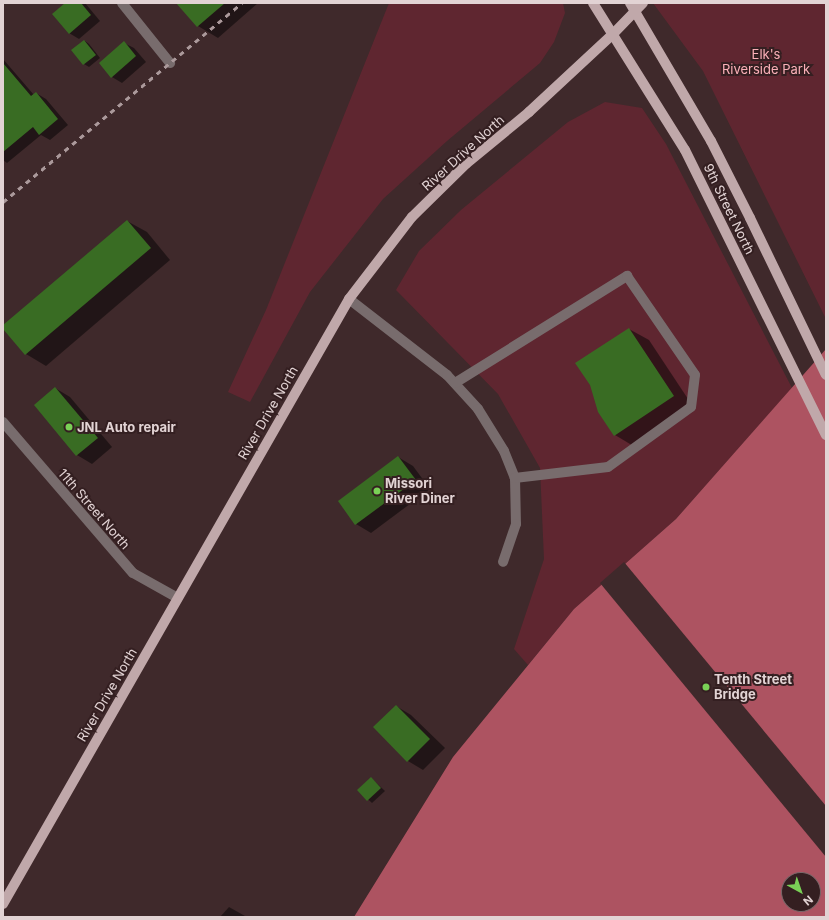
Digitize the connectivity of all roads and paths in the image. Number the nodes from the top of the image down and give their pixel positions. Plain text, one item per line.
1 (122, 3) edge
2 (593, 3) edge
3 (643, 3) edge
4 (632, 7) edge
5 (613, 34) junction
6 (170, 63) dead end
7 (349, 299) junction
8 (826, 375) edge
9 (455, 384) junction
10 (3, 422) edge
11 (826, 435) edge
12 (515, 478) junction
13 (503, 562) dead end
14 (178, 598) junction
15 (3, 904) edge

1 - 6 street
2 - 5 main road, 9th Street North
3 - 4 main road, River Drive North
4 - 5 main road, River Drive North
4 - 8 main road, 9th Street North
5 - 7 main road, River Drive North
5 - 11 main road, 9th Street North
7 - 9 street
7 - 14 main road, River Drive North
9 - 12 street
9 - 12 street
10 - 14 street, 11th Street North
12 - 13 street
14 - 15 main road, River Drive North

